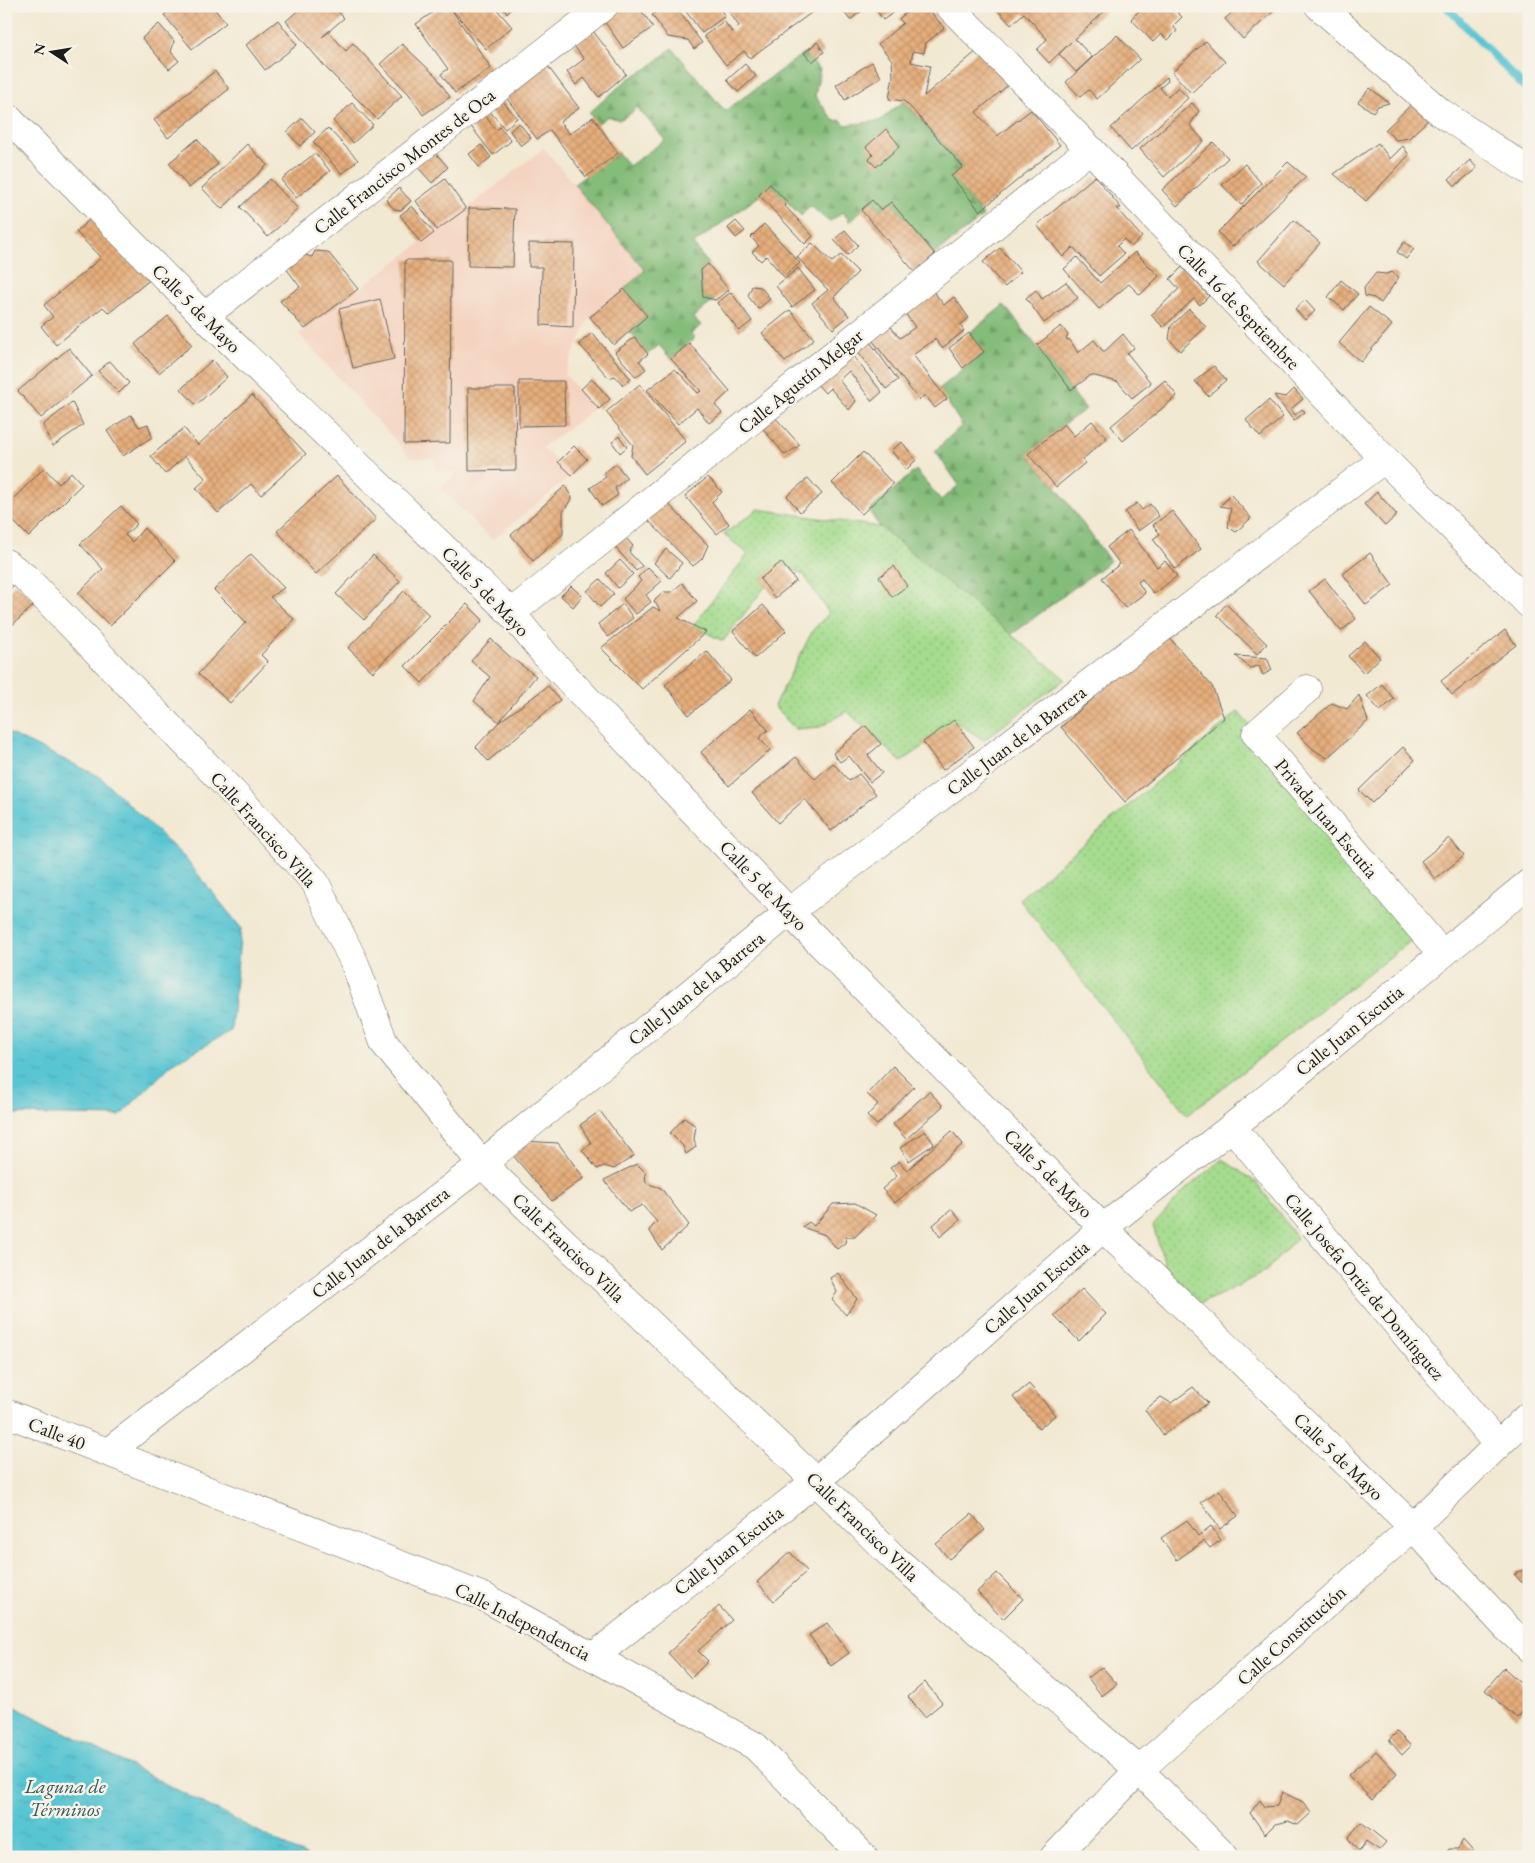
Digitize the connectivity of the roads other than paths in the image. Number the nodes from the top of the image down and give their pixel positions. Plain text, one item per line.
1 (604, 6) edge
2 (950, 6) edge
3 (1319, 6) edge
4 (6, 116) edge
5 (1090, 149) junction
6 (1529, 171) edge
7 (204, 316) junction
8 (1384, 459) junction
9 (6, 563) edge
10 (1529, 604) edge
11 (511, 613) junction
12 (1307, 689) dead end
13 (1529, 883) edge
14 (788, 912) junction
15 (1442, 954) junction
16 (1232, 1127) junction
17 (482, 1164) junction
18 (1103, 1228) junction
19 (6, 1413) edge
20 (1529, 1416) edge
21 (1498, 1445) junction
22 (108, 1452) junction
23 (816, 1481) junction
24 (1413, 1527) junction
25 (1529, 1648) edge
26 (593, 1657) junction
27 (1139, 1770) junction
28 (864, 1857) edge
29 (1054, 1857) edge
30 (1225, 1857) edge

1 - 7 street, Calle Francisco Montes de Oca
2 - 5 street, Calle 16 de Septiembre
3 - 6 street
4 - 7 street, Calle 5 de Mayo
5 - 8 street, Calle 16 de Septiembre
5 - 11 street, Calle Agustín Melgar
7 - 11 street, Calle 5 de Mayo
8 - 10 street, Calle 16 de Septiembre
8 - 14 street, Calle Juan de la Barrera
9 - 17 street, Calle Francisco Villa
11 - 14 street, Calle 5 de Mayo
12 - 15 street, Privada Juan Escutia
13 - 15 street, Calle Juan Escutia
14 - 17 street, Calle Juan de la Barrera
14 - 18 street, Calle 5 de Mayo
15 - 16 street, Calle Juan Escutia
16 - 18 street, Calle Juan Escutia
16 - 21 street, Calle Josefa Ortiz de Domínguez
17 - 22 street, Calle Juan de la Barrera
17 - 23 street, Calle Francisco Villa
18 - 23 street, Calle Juan Escutia
18 - 24 street, Calle 5 de Mayo
19 - 22 street, Calle 40
20 - 21 street, Calle Constitución
21 - 24 street, Calle Constitución
22 - 26 street, Calle Independencia
23 - 26 street, Calle Juan Escutia
23 - 27 street, Calle Francisco Villa
24 - 25 street, Calle 5 de Mayo
24 - 27 street, Calle Constitución
26 - 28 street, Calle Independencia
27 - 29 street, Calle Constitución
27 - 30 street, Calle Francisco Villa

